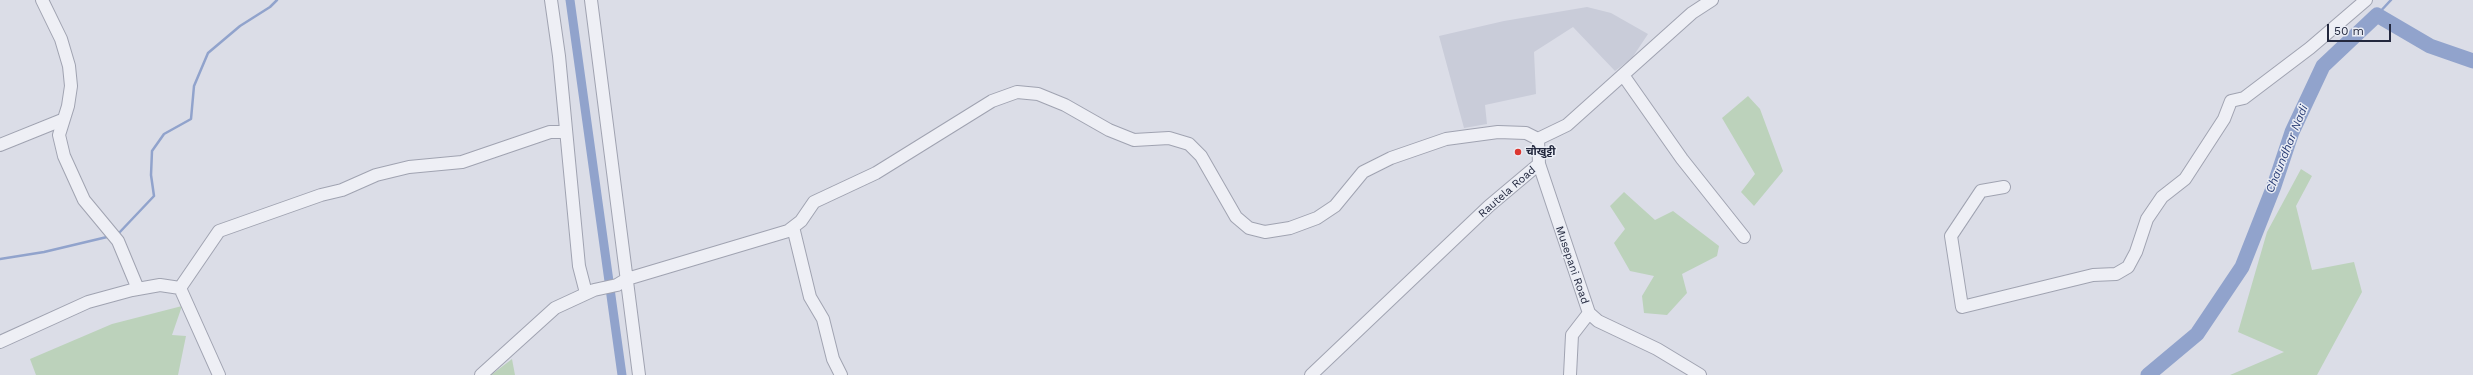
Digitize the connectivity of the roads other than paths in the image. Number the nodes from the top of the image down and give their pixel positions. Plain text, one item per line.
1 (42, 0) edge
2 (552, 0) edge
3 (591, 0) edge
4 (1712, 0) edge
5 (2366, 0) edge
6 (1623, 75) junction
7 (62, 120) junction
8 (566, 132) junction
9 (1538, 138) junction
10 (0, 145) edge
11 (1540, 164) junction
12 (2004, 187) dead end
13 (793, 227) junction
14 (1744, 237) dead end
15 (622, 282) junction
16 (180, 288) junction
17 (138, 289) junction
18 (590, 291) junction
19 (1589, 313) junction
20 (0, 342) edge
21 (219, 375) edge
22 (481, 375) edge
23 (639, 375) edge
24 (841, 375) edge
25 (1311, 375) edge
26 (1570, 375) edge
27 (1700, 375) edge

1 - 7 street
2 - 8 street
3 - 15 street
4 - 6 street
5 - 12 street
6 - 9 street
6 - 14 street
7 - 10 street
7 - 17 street
8 - 16 street
8 - 18 street
9 - 11 street, Rautela Road
9 - 13 street
11 - 19 street, Musepani Road
11 - 25 street, Rautela Road
13 - 15 street
13 - 24 street
15 - 18 street
15 - 23 street
16 - 17 street
16 - 21 street
17 - 20 street
18 - 22 street
19 - 26 street
19 - 27 street, Musepani Road

